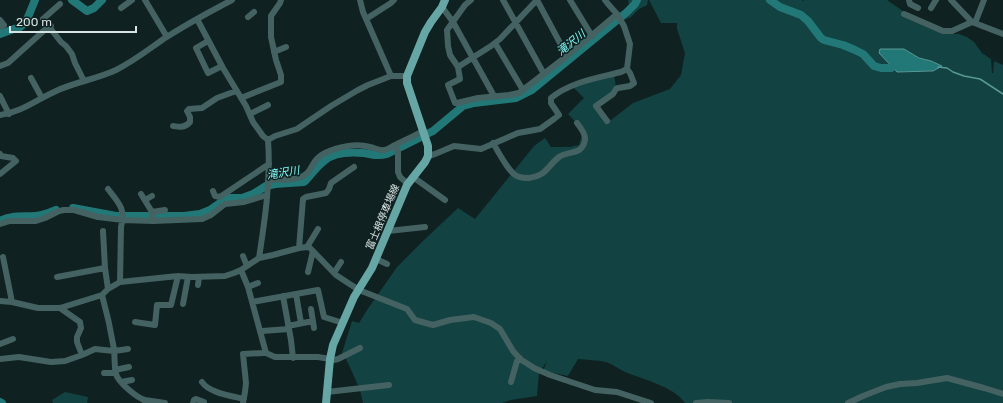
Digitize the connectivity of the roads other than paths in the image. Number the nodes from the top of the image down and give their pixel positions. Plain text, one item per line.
1 (132, 0) edge
2 (145, 0) edge
3 (232, 0) edge
4 (281, 0) edge
5 (360, 0) edge
6 (394, 0) edge
7 (471, 0) edge
8 (503, 0) edge
9 (537, 0) edge
10 (570, 0) edge
11 (605, 0) edge
12 (909, 0) edge
13 (936, 0) edge
14 (952, 0) edge
15 (984, 0) edge
16 (60, 4) dead end
17 (444, 4) edge
18 (121, 8) dead end
19 (918, 8) dead end
20 (931, 8) dead end
21 (254, 12) dead end
22 (904, 14) dead end
23 (618, 16) junction
24 (248, 18) dead end
25 (197, 19) junction
26 (366, 19) junction
27 (0, 20) edge
28 (453, 22) junction
29 (974, 22) junction
30 (515, 24) junction
31 (50, 26) junction
32 (0, 27) edge
33 (1003, 34) edge
34 (592, 36) junction
35 (167, 37) junction
36 (208, 41) junction
37 (495, 43) junction
38 (286, 47) dead end
39 (274, 52) junction
40 (567, 56) junction
41 (472, 58) junction
42 (0, 66) edge
43 (222, 66) junction
44 (458, 67) junction
45 (626, 69) junction
46 (544, 74) junction
47 (391, 76) junction
48 (407, 76) junction
49 (31, 78) dead end
50 (84, 81) junction
51 (522, 90) junction
52 (236, 91) junction
53 (0, 96) edge
54 (494, 96) junction
55 (42, 98) junction
56 (241, 98) junction
57 (268, 105) dead end
58 (8, 114) junction
59 (250, 114) junction
60 (0, 115) edge
61 (607, 121) dead end
62 (577, 123) dead end
63 (173, 126) dead end
64 (424, 135) junction
65 (268, 140) junction
66 (493, 144) junction
67 (395, 145) junction
68 (0, 154) edge
69 (428, 156) junction
70 (269, 164) junction
71 (354, 167) dead end
72 (0, 174) edge
73 (413, 177) junction
74 (268, 180) junction
75 (408, 184) junction
76 (108, 189) dead end
77 (213, 191) dead end
78 (267, 193) junction
79 (152, 196) dead end
80 (445, 200) dead end
81 (165, 210) dead end
82 (152, 212) junction
83 (123, 220) junction
84 (153, 221) junction
85 (0, 224) edge
86 (425, 228) dead end
87 (318, 229) dead end
88 (103, 231) dead end
89 (388, 231) junction
90 (299, 248) junction
91 (310, 249) junction
92 (243, 256) dead end
93 (3, 257) dead end
94 (259, 258) junction
95 (376, 259) junction
96 (341, 262) dead end
97 (387, 264) dead end
98 (247, 266) junction
99 (105, 268) junction
100 (241, 270) junction
101 (308, 272) dead end
102 (334, 273) junction
103 (178, 276) junction
104 (188, 276) junction
105 (57, 277) dead end
106 (199, 277) junction
107 (120, 282) junction
108 (258, 283) dead end
109 (198, 285) dead end
110 (248, 287) junction
111 (108, 289) junction
112 (359, 290) junction
113 (296, 294) junction
114 (102, 295) junction
115 (283, 296) junction
116 (0, 301) edge
117 (12, 302) junction
118 (252, 302) junction
119 (183, 304) dead end
120 (60, 308) junction
121 (311, 309) dead end
122 (313, 321) junction
123 (136, 322) dead end
124 (302, 323) junction
125 (343, 323) junction
126 (288, 327) junction
127 (314, 328) dead end
128 (262, 331) dead end
129 (13, 339) dead end
130 (0, 344) edge
131 (128, 348) dead end
132 (360, 348) dead end
133 (114, 351) junction
134 (266, 353) junction
135 (82, 355) junction
136 (293, 358) junction
137 (520, 358) junction
138 (0, 359) edge
139 (330, 360) junction
140 (129, 367) dead end
141 (116, 371) junction
142 (104, 373) dead end
143 (132, 380) dead end
144 (121, 382) junction
145 (202, 382) dead end
146 (511, 382) dead end
147 (389, 386) dead end
148 (327, 392) junction
149 (1003, 394) edge
150 (243, 401) edge
151 (145, 402) edge
152 (204, 402) edge
153 (165, 403) edge
154 (193, 403) edge
155 (326, 403) edge
156 (651, 403) edge
157 (696, 403) edge
158 (730, 403) edge
159 (848, 403) edge

1 - 18 street
2 - 35 street
3 - 25 street
4 - 39 street
5 - 26 street
6 - 26 street
7 - 28 street
8 - 30 street
9 - 30 street
9 - 40 street
10 - 34 street
11 - 23 street
12 - 19 street
13 - 20 street
14 - 29 street
15 - 29 street
16 - 31 street
17 - 28 street
17 - 48 main road
21 - 24 street
22 - 29 street
23 - 34 street
23 - 45 street
25 - 35 street
25 - 36 street
26 - 47 street
27 - 32 street
28 - 41 street
28 - 44 street
29 - 33 street
30 - 37 street
30 - 46 street
31 - 42 street
31 - 50 street
34 - 40 street
35 - 50 street
36 - 43 street
36 - 43 street
37 - 41 street
37 - 51 street
38 - 39 street
39 - 56 street
40 - 46 street
41 - 44 street
41 - 54 street
43 - 52 street
44 - 54 street
45 - 61 street
45 - 66 street
46 - 51 street
47 - 48 street
47 - 65 street
48 - 64 main road
49 - 55 street
50 - 55 street
51 - 54 street
52 - 56 street
52 - 63 street
53 - 58 street
55 - 58 street
56 - 59 street
57 - 59 street
58 - 60 street
59 - 65 street
62 - 66 street
64 - 67 street
64 - 69 main road
65 - 70 street
66 - 69 street
67 - 74 street
67 - 75 street
68 - 72 street
69 - 73 main road, 富士根停車場線
70 - 74 street
70 - 77 street
71 - 90 street
73 - 75 main road, 富士根停車場線
73 - 80 street
74 - 78 street
75 - 89 main road, 富士根停車場線
76 - 83 street
78 - 84 street
78 - 94 street
79 - 82 street
81 - 82 street
82 - 84 street
83 - 84 street
83 - 85 street
83 - 107 street
86 - 89 street
87 - 91 street
88 - 99 street
89 - 95 main road, 富士根停車場線
90 - 91 street
90 - 94 street
91 - 101 street
91 - 102 street
92 - 98 street
93 - 117 street
94 - 98 street
95 - 97 street
95 - 112 main road, 富士根停車場線
96 - 102 street
98 - 100 street
99 - 105 street
99 - 111 street
100 - 106 street
100 - 110 street
102 - 112 street
103 - 104 street
103 - 107 street
103 - 123 street
104 - 106 street
104 - 119 street
106 - 109 street
107 - 111 street
108 - 110 street
110 - 118 street
111 - 114 street
112 - 125 main road, 富士根停車場線
112 - 137 street
113 - 115 street
113 - 124 street
113 - 125 street
114 - 120 street
114 - 133 street
115 - 118 street
115 - 126 street
116 - 117 street
117 - 120 street
118 - 134 street
120 - 135 street
121 - 122 street
122 - 124 street
122 - 127 street
124 - 126 street
125 - 139 main road, 富士根停車場線
126 - 128 street
126 - 136 street
129 - 130 street
131 - 133 street
132 - 139 street
133 - 135 street
133 - 141 street
134 - 136 street
134 - 150 street
135 - 138 street
136 - 139 street
137 - 146 street
137 - 156 street
139 - 148 main road, 富士根停車場線
140 - 141 street
141 - 142 street
141 - 144 street
143 - 144 street
144 - 151 street
145 - 150 street
147 - 148 street
148 - 155 main road, 富士根停車場線
149 - 159 street
151 - 153 street
152 - 154 street
157 - 158 street

